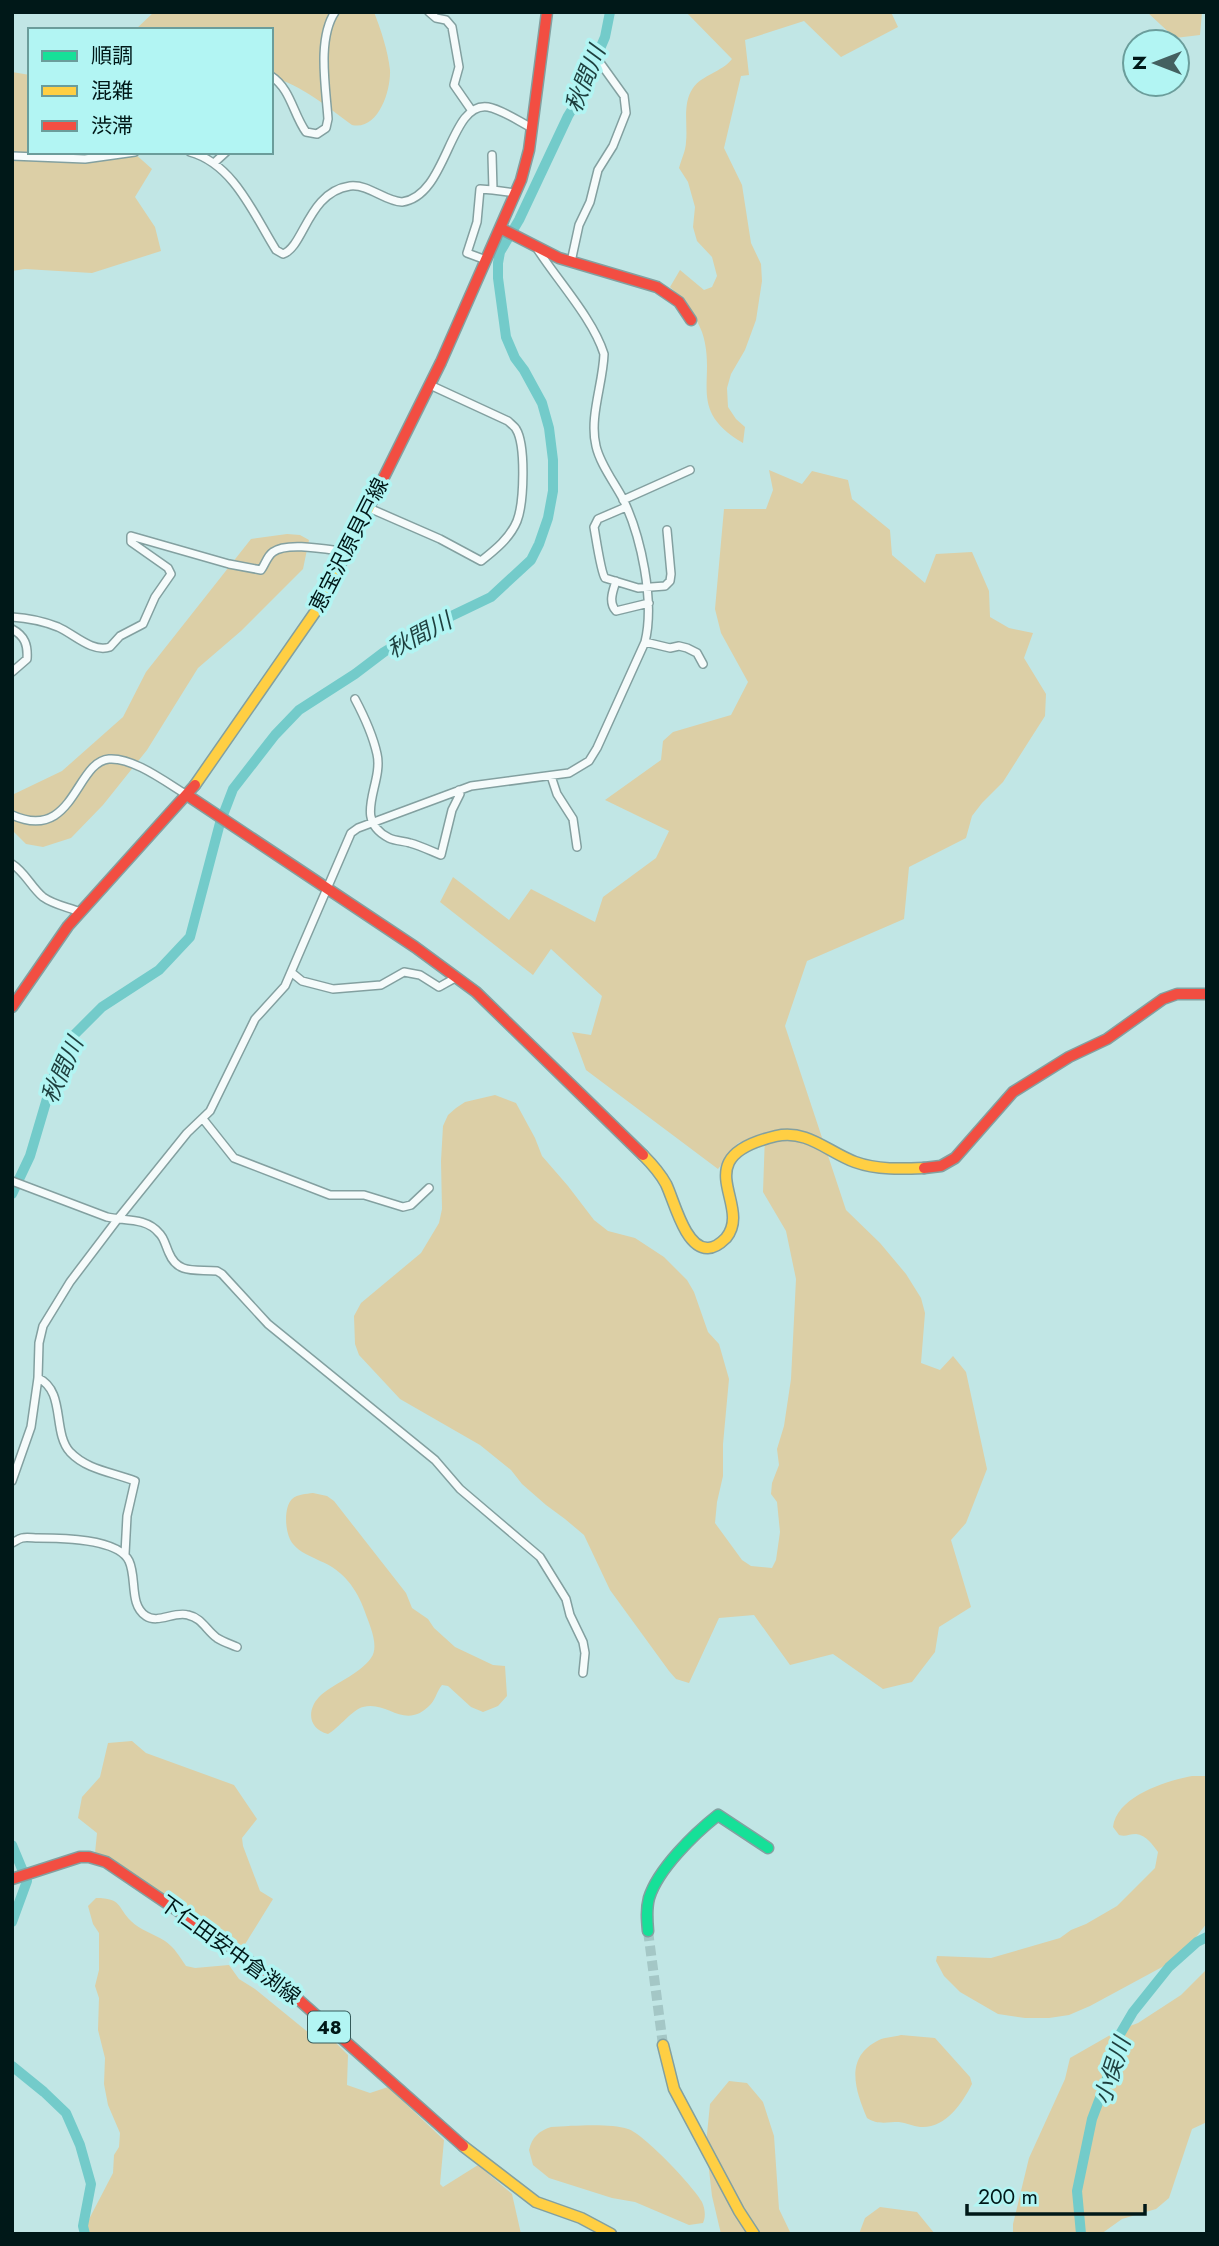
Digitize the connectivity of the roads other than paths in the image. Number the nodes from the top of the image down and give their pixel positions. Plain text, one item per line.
1 (335, 12) edge
2 (429, 12) edge
3 (547, 12) edge
4 (601, 64) dead end
5 (273, 77) edge
6 (472, 111) junction
7 (532, 128) junction
8 (121, 154) edge
9 (194, 154) edge
10 (224, 154) edge
11 (492, 155) dead end
12 (12, 156) edge
13 (214, 163) junction
14 (493, 190) junction
15 (515, 193) junction
16 (502, 230) junction
17 (538, 250) junction
18 (486, 260) junction
19 (571, 262) junction
20 (691, 320) dead end
21 (430, 385) junction
22 (690, 470) dead end
23 (625, 504) junction
24 (369, 508) junction
25 (667, 530) dead end
26 (347, 552) junction
27 (616, 581) junction
28 (646, 586) junction
29 (649, 603) junction
30 (12, 617) edge
31 (12, 629) edge
32 (645, 642) junction
33 (703, 664) dead end
34 (12, 672) edge
35 (355, 699) dead end
36 (551, 776) junction
37 (459, 790) junction
38 (187, 795) junction
39 (12, 815) edge
40 (372, 823) junction
41 (577, 847) dead end
42 (12, 864) edge
43 (327, 889) junction
44 (80, 912) junction
45 (291, 972) junction
46 (457, 977) junction
47 (1207, 994) edge
48 (12, 1007) edge
49 (203, 1119) junction
50 (12, 1181) edge
51 (429, 1188) dead end
52 (117, 1220) junction
53 (38, 1378) junction
54 (12, 1480) edge
55 (12, 1542) edge
56 (125, 1554) junction
57 (237, 1647) dead end
58 (583, 1673) dead end
59 (768, 1848) dead end
60 (12, 1879) edge
61 (648, 1931) tunnel mouth
62 (663, 2045) tunnel mouth
63 (611, 2234) edge
64 (754, 2234) edge

1 - 5 street
2 - 6 street
3 - 7 street, 恵宝沢原貝戸線
4 - 19 street
6 - 7 street
6 - 13 street
7 - 15 street, 恵宝沢原貝戸線
8 - 12 street
9 - 13 street
10 - 13 street
11 - 14 street
14 - 15 street
14 - 18 street
15 - 16 street, 恵宝沢原貝戸線
16 - 17 street
16 - 18 street, 恵宝沢原貝戸線
17 - 19 street
17 - 23 street
18 - 21 street, 恵宝沢原貝戸線
19 - 20 street
21 - 24 street, 恵宝沢原貝戸線
21 - 24 street
22 - 23 street
23 - 27 street
23 - 28 street
24 - 26 street, 恵宝沢原貝戸線
25 - 28 street
26 - 30 street
26 - 38 street, 恵宝沢原貝戸線
27 - 28 street
27 - 29 street
28 - 29 street
29 - 32 street
31 - 34 street
32 - 33 street
32 - 36 street
35 - 40 street
36 - 37 street
36 - 41 street
37 - 40 street
37 - 40 street
38 - 39 street
38 - 43 street
38 - 44 street, 恵宝沢原貝戸線
40 - 43 street
42 - 44 street
43 - 45 street
43 - 46 street
44 - 48 street, 恵宝沢原貝戸線
45 - 46 street
45 - 49 street
46 - 47 street
49 - 51 street
49 - 52 street
50 - 52 street
52 - 53 street
52 - 58 street
53 - 54 street
53 - 56 street
55 - 56 street
56 - 57 street
59 - 61 street
60 - 63 street, 下仁田安中倉渕線 / 48
62 - 64 street

